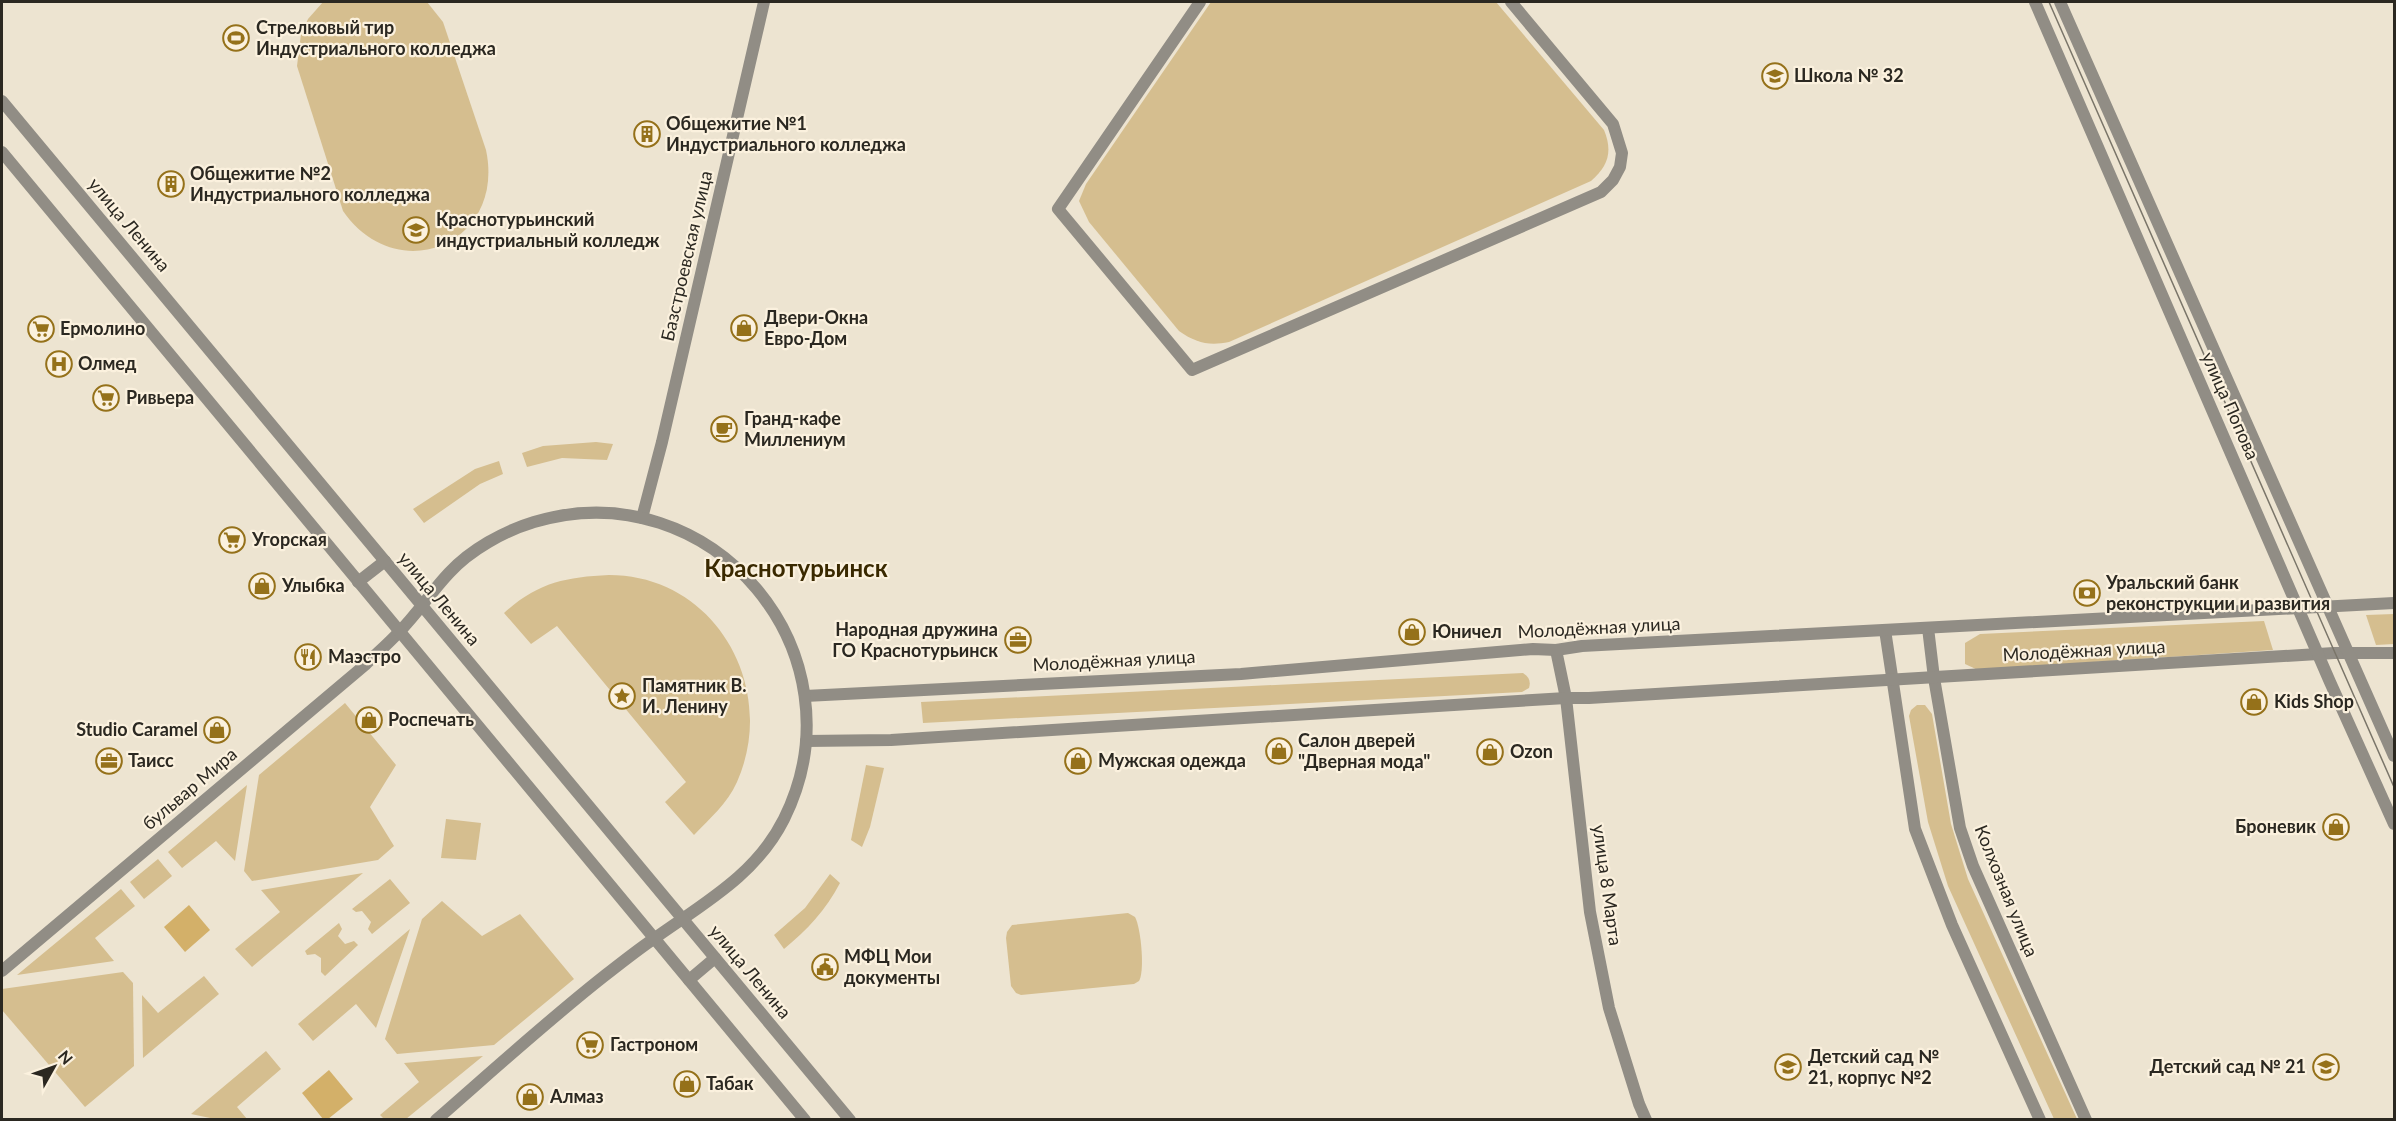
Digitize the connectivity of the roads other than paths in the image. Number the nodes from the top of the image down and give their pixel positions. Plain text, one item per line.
1 (764, 2) edge
2 (1200, 2) edge
3 (1511, 2) edge
4 (2034, 2) edge
5 (2060, 2) edge
6 (2, 101) edge
7 (2, 152) edge
8 (642, 518) junction
9 (384, 561) junction
10 (358, 582) junction
11 (2394, 603) edge
12 (422, 606) junction
13 (2327, 606) junction
14 (2298, 608) junction
15 (1928, 628) junction
16 (1885, 630) junction
17 (400, 632) junction
18 (1556, 650) junction
19 (2348, 653) junction
20 (2394, 653) edge
21 (2319, 655) junction
22 (1934, 678) junction
23 (1893, 680) junction
24 (806, 696) junction
25 (1566, 698) junction
26 (806, 741) junction
27 (2394, 756) edge
28 (2394, 824) edge
29 (683, 920) junction
30 (654, 938) junction
31 (715, 958) junction
32 (2, 971) edge
33 (689, 980) junction
34 (436, 1119) edge
35 (805, 1119) edge
36 (850, 1119) edge
37 (1646, 1119) edge
38 (2040, 1119) edge
39 (2086, 1119) edge

1 - 8 street, Базстроевская улица
2 - 3 street
4 - 14 street, улица Попова
5 - 13 street, улица Попова
6 - 9 street, улица Ленина
7 - 10 street
8 - 12 street, бульвар Мира
8 - 24 street, бульвар Мира
9 - 10 street
9 - 12 street, улица Ленина
10 - 17 street
11 - 13 street, Молодёжная улица
12 - 17 street, бульвар Мира
12 - 29 street, улица Ленина
13 - 14 street, Молодёжная улица
13 - 19 street, улица Попова
14 - 15 street, Молодёжная улица
14 - 21 street, улица Попова
15 - 16 street, Молодёжная улица
15 - 22 street, Колхозная улица
16 - 18 street, Молодёжная улица
16 - 23 street
17 - 30 street
17 - 32 street, бульвар Мира
18 - 24 street, Молодёжная улица
18 - 25 street, улица 8 Марта
19 - 20 street, Молодёжная улица
19 - 21 street, Молодёжная улица
19 - 27 street, улица Попова
21 - 22 street, Молодёжная улица
21 - 28 street, улица Попова
22 - 23 street, Молодёжная улица
22 - 39 street, Колхозная улица
23 - 25 street, Молодёжная улица
23 - 38 street
24 - 26 street, бульвар Мира
25 - 26 street, Молодёжная улица
25 - 37 street, улица 8 Марта
26 - 29 street, бульвар Мира
29 - 30 street, бульвар Мира
29 - 31 street, улица Ленина
30 - 33 street
30 - 34 street
31 - 33 street
31 - 36 street, улица Ленина
33 - 35 street

